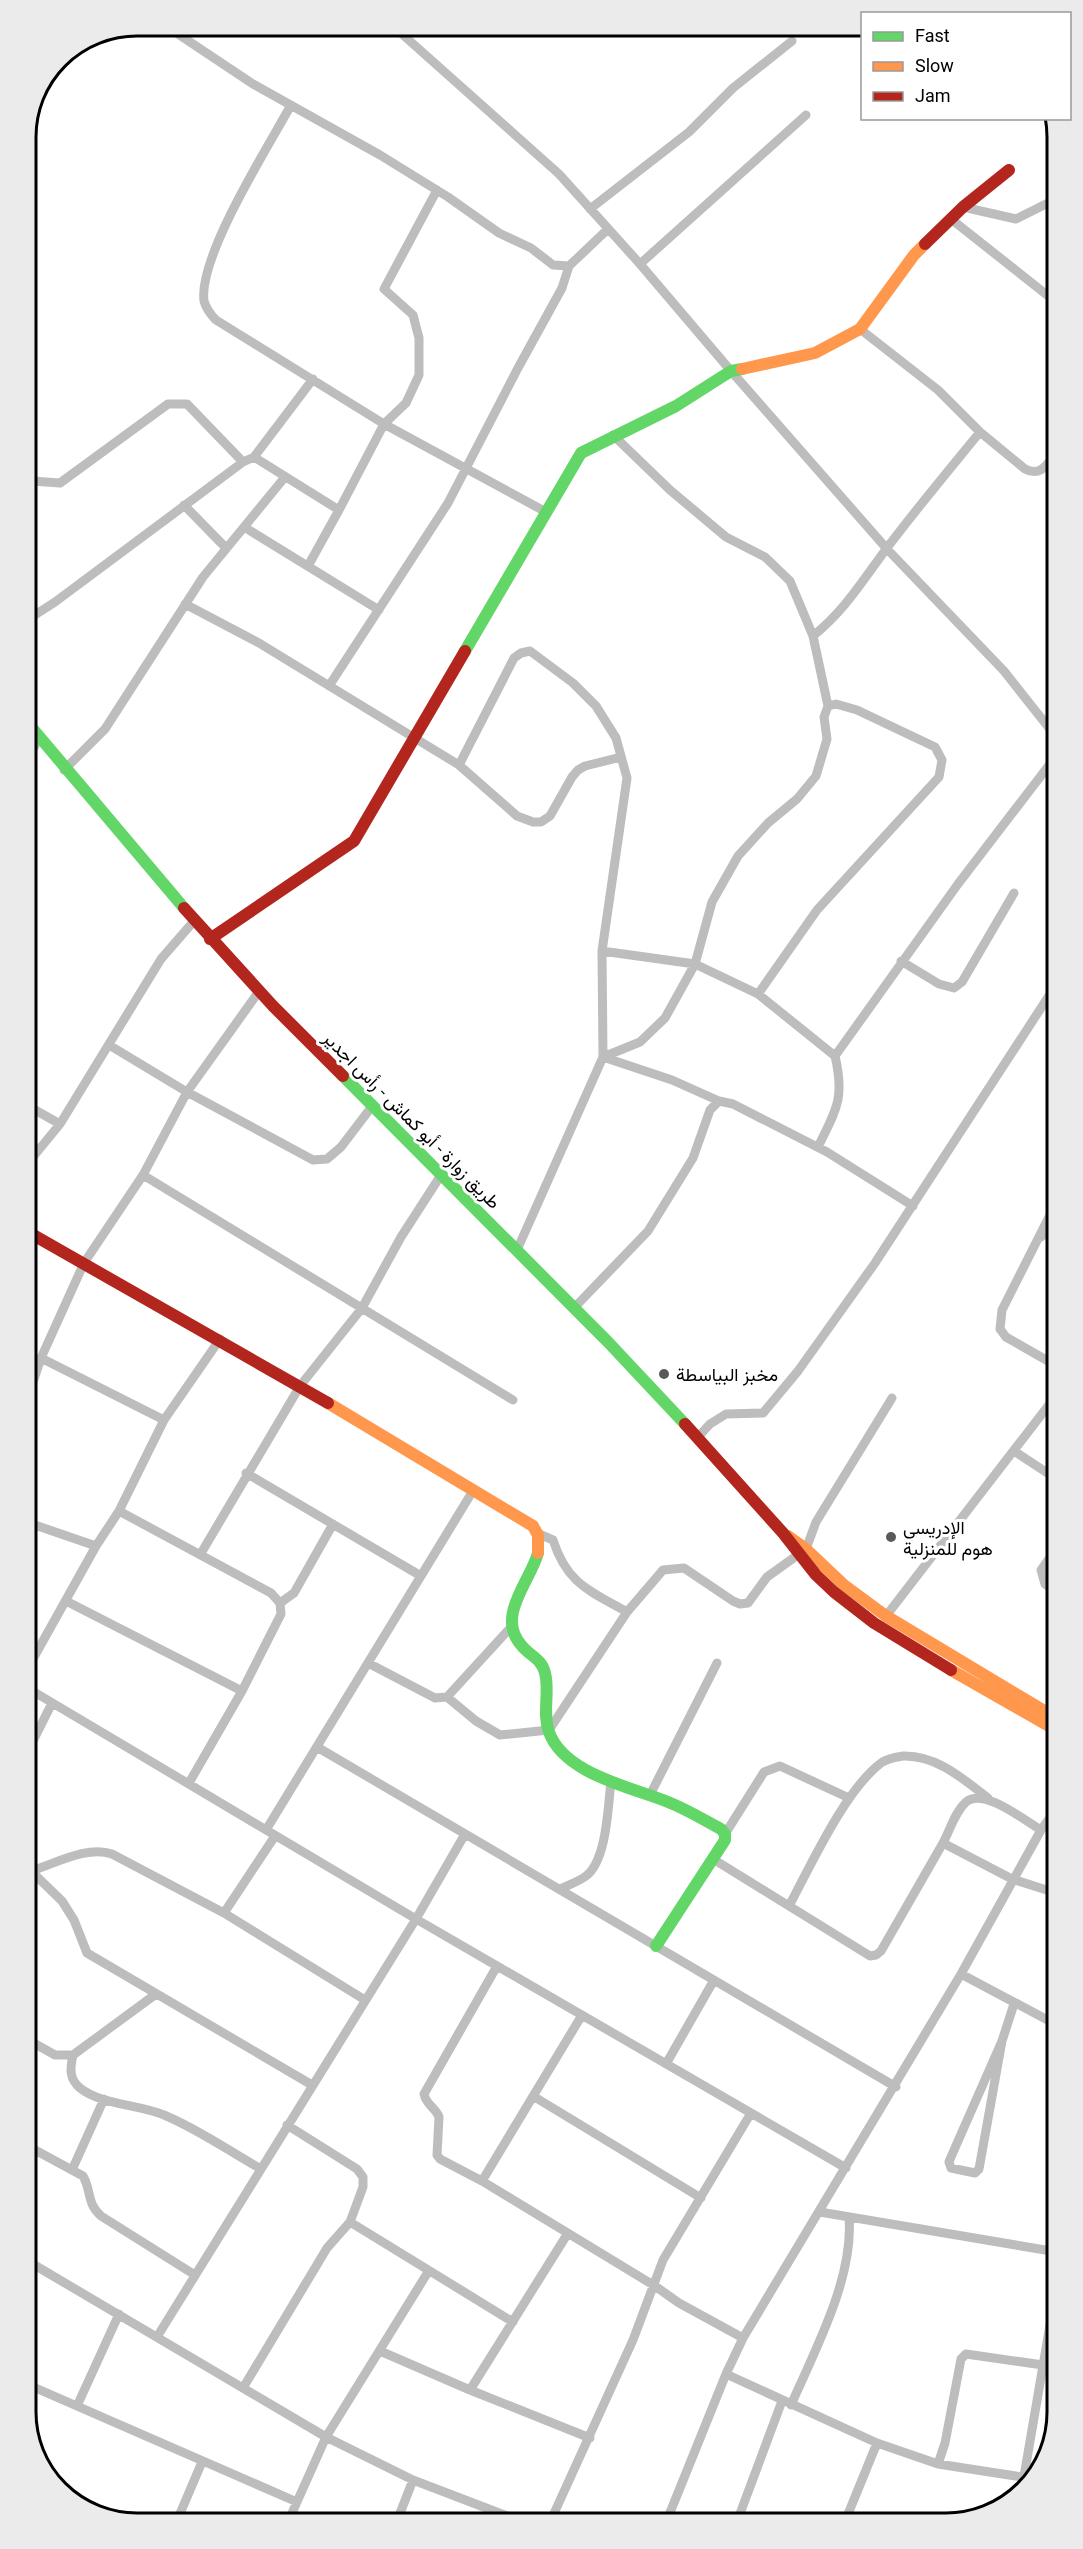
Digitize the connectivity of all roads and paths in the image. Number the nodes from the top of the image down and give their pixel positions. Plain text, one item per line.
1 (181, 36) edge
2 (404, 36) edge
3 (792, 41) dead end
4 (291, 105) junction
5 (806, 116) dead end
6 (1009, 170) dead end
7 (437, 190) junction
8 (1047, 204) edge
9 (963, 207) junction
10 (590, 209) junction
11 (951, 219) junction
12 (608, 229) junction
13 (640, 264) junction
14 (569, 266) junction
15 (1047, 295) edge
16 (860, 329) junction
17 (731, 371) junction
18 (313, 380) junction
19 (384, 424) junction
20 (980, 432) junction
21 (613, 435) junction
22 (254, 457) junction
23 (243, 462) junction
24 (1047, 464) edge
25 (467, 468) junction
26 (285, 477) junction
27 (36, 481) edge
28 (184, 505) junction
29 (339, 510) junction
30 (546, 512) junction
31 (244, 527) junction
32 (226, 548) junction
33 (887, 549) junction
34 (308, 566) junction
35 (185, 604) junction
36 (379, 610) junction
37 (36, 614) edge
38 (813, 636) junction
39 (329, 686) junction
40 (828, 706) junction
41 (1047, 725) edge
42 (36, 733) edge
43 (39, 737) junction
44 (414, 739) junction
45 (36, 743) edge
46 (621, 757) junction
47 (459, 765) junction
48 (1047, 768) edge
49 (64, 770) junction
50 (1014, 893) dead end
51 (194, 921) junction
52 (210, 939) junction
53 (602, 951) junction
54 (902, 961) junction
55 (695, 964) junction
56 (260, 990) junction
57 (758, 993) junction
58 (1047, 999) edge
59 (109, 1045) junction
60 (835, 1056) junction
61 (603, 1057) junction
62 (187, 1092) junction
63 (719, 1101) junction
64 (373, 1105) junction
65 (36, 1111) edge
66 (60, 1125) junction
67 (819, 1147) junction
68 (36, 1154) edge
69 (143, 1175) junction
70 (441, 1175) junction
71 (913, 1206) junction
72 (1047, 1221) edge
73 (1047, 1232) edge
74 (36, 1236) edge
75 (1037, 1240) junction
76 (517, 1250) junction
77 (84, 1263) junction
78 (362, 1308) junction
79 (574, 1308) junction
80 (220, 1339) junction
81 (41, 1358) junction
82 (1047, 1360) edge
83 (36, 1373) edge
84 (300, 1386) junction
85 (892, 1398) dead end
86 (513, 1400) dead end
87 (1047, 1408) edge
88 (164, 1420) junction
89 (698, 1437) junction
90 (1014, 1451) junction
91 (246, 1473) junction
92 (1047, 1473) edge
93 (474, 1489) junction
94 (119, 1511) junction
95 (333, 1524) junction
96 (36, 1525) edge
97 (539, 1534) junction
98 (96, 1546) junction
99 (802, 1553) junction
100 (200, 1555) junction
101 (1047, 1561) edge
102 (421, 1576) junction
103 (844, 1585) junction
104 (1047, 1585) edge
105 (834, 1595) junction
106 (66, 1601) junction
107 (280, 1604) junction
108 (627, 1612) junction
109 (886, 1616) junction
110 (512, 1626) junction
111 (36, 1657) edge
112 (717, 1662) dead end
113 (368, 1663) junction
114 (242, 1691) junction
115 (36, 1693) edge
116 (447, 1697) junction
117 (52, 1703) junction
118 (1047, 1714) edge
119 (1047, 1725) edge
120 (549, 1730) junction
121 (36, 1735) edge
122 (317, 1747) junction
123 (611, 1781) junction
124 (189, 1783) junction
125 (650, 1795) junction
126 (849, 1798) junction
127 (988, 1798) junction
128 (1047, 1822) edge
129 (266, 1830) junction
130 (1041, 1830) junction
131 (465, 1834) junction
132 (725, 1834) junction
133 (275, 1836) junction
134 (944, 1843) junction
135 (713, 1859) junction
136 (36, 1869) edge
137 (36, 1877) edge
138 (1012, 1880) junction
139 (560, 1889) junction
140 (1047, 1890) edge
141 (789, 1905) junction
142 (224, 1913) junction
143 (416, 1919) junction
144 (656, 1946) junction
145 (497, 1966) junction
146 (961, 1974) junction
147 (714, 1980) junction
148 (156, 1994) junction
149 (365, 2000) junction
150 (1014, 2004) junction
151 (582, 2015) junction
152 (1047, 2020) edge
153 (1002, 2041) junction
154 (36, 2044) edge
155 (72, 2055) junction
156 (666, 2064) junction
157 (312, 2085) junction
158 (896, 2086) junction
159 (533, 2096) junction
160 (104, 2099) junction
161 (751, 2113) junction
162 (287, 2125) junction
163 (36, 2150) edge
164 (846, 2168) junction
165 (261, 2169) junction
166 (72, 2170) junction
167 (482, 2181) junction
168 (701, 2198) junction
169 (820, 2212) junction
170 (849, 2217) junction
171 (350, 2222) junction
172 (568, 2233) junction
173 (1047, 2250) edge
174 (36, 2266) edge
175 (428, 2272) junction
176 (195, 2275) junction
177 (655, 2286) junction
178 (119, 2314) junction
179 (513, 2322) junction
180 (157, 2337) junction
181 (743, 2338) junction
182 (1047, 2341) edge
183 (380, 2351) junction
184 (1043, 2364) junction
185 (1047, 2365) edge
186 (726, 2374) junction
187 (36, 2388) edge
188 (243, 2388) junction
189 (470, 2390) junction
190 (787, 2403) junction
191 (77, 2406) junction
192 (326, 2437) junction
193 (590, 2438) junction
194 (877, 2444) junction
195 (202, 2462) junction
196 (938, 2464) junction
197 (1024, 2476) edge
198 (1023, 2478) edge
199 (413, 2480) junction
200 (297, 2502) junction
201 (180, 2513) edge
202 (292, 2513) edge
203 (400, 2513) edge
204 (499, 2513) edge
205 (554, 2513) edge
206 (670, 2513) edge
207 (741, 2513) edge
208 (848, 2513) edge

1 - 4 street
2 - 10 street
3 - 10 street
4 - 7 street
4 - 18 street
5 - 13 street
6 - 9 street
7 - 14 street
7 - 19 street
8 - 9 street
9 - 11 street
10 - 12 street
11 - 15 street
11 - 16 street
12 - 13 street
12 - 14 street
13 - 17 street
14 - 25 street
16 - 17 street
16 - 20 street
17 - 21 street
17 - 33 street
18 - 19 street
18 - 22 street
19 - 25 street
19 - 29 street
20 - 24 street
20 - 33 street
21 - 30 street
21 - 38 street
22 - 23 street
22 - 26 street
23 - 27 street
23 - 28 street
25 - 30 street
25 - 36 street
26 - 29 street
26 - 31 street
28 - 32 street
28 - 37 street
29 - 34 street
30 - 44 street
31 - 32 street
31 - 34 street
32 - 35 street
33 - 38 street
33 - 41 street
34 - 36 street
35 - 39 street
35 - 49 street
36 - 39 street
38 - 40 street
39 - 44 street
40 - 55 street
40 - 57 street
42 - 43 street, طريق زوارة - أبو كماش - رأس اجدير
43 - 45 street
43 - 49 street, طريق زوارة - أبو كماش - رأس اجدير
44 - 47 street
44 - 52 street
46 - 47 street
46 - 47 street
46 - 53 street
48 - 54 street
49 - 51 street, طريق زوارة - أبو كماش - رأس اجدير
50 - 54 street
51 - 52 street, طريق زوارة - أبو كماش - رأس اجدير
51 - 59 street
52 - 56 street, طريق زوارة - أبو كماش - رأس اجدير
53 - 55 street
53 - 61 street
54 - 60 street
55 - 57 street
55 - 61 street
56 - 62 street
56 - 64 street, طريق زوارة - أبو كماش - رأس اجدير
57 - 60 street
58 - 71 street
59 - 62 street
59 - 66 street
60 - 67 street
61 - 63 street
61 - 76 street
62 - 64 street
62 - 69 street
63 - 67 street
63 - 79 street
64 - 70 street, طريق زوارة - أبو كماش - رأس اجدير
65 - 66 street
66 - 68 street
67 - 71 street
69 - 77 street
69 - 78 street
70 - 76 street, طريق زوارة - أبو كماش - رأس اجدير
70 - 78 street
71 - 89 street
72 - 75 street
73 - 75 street
74 - 77 street
75 - 82 street
76 - 79 street, طريق زوارة - أبو كماش - رأس اجدير
77 - 80 street
77 - 81 street
78 - 84 street
78 - 86 street
79 - 89 street, طريق زوارة - أبو كماش - رأس اجدير
80 - 84 street
80 - 88 street
81 - 83 street
81 - 88 street
84 - 91 street
84 - 93 street
85 - 99 street
87 - 90 street
88 - 94 street
89 - 99 street, طريق زوارة - أبو كماش - رأس اجدير
90 - 92 street
90 - 109 street
91 - 95 street
91 - 100 street
93 - 97 street
93 - 102 street
94 - 98 street
94 - 100 street
95 - 102 street
95 - 107 street
96 - 98 street
97 - 108 street
97 - 110 street
98 - 106 street
99 - 103 street
99 - 105 street
99 - 108 street
100 - 107 street
101 - 104 street
102 - 113 street
103 - 105 street
103 - 109 street
105 - 119 street
106 - 111 street
106 - 114 street
107 - 114 street
108 - 120 street
109 - 118 street
110 - 116 street
110 - 120 street
112 - 125 street
113 - 116 street
113 - 122 street
114 - 124 street
115 - 117 street
116 - 120 street
117 - 121 street
117 - 124 street
120 - 123 street
122 - 129 street
122 - 131 street
123 - 125 street
123 - 139 street
124 - 129 street
125 - 132 street
126 - 127 street
126 - 132 street
126 - 141 street
127 - 130 street
127 - 134 street
128 - 130 street
129 - 133 street
130 - 138 street
131 - 139 street
131 - 143 street
132 - 135 street
133 - 142 street
133 - 143 street
134 - 138 street
134 - 141 street
135 - 141 street
135 - 144 street
136 - 142 street
137 - 148 street
138 - 140 street
138 - 146 street
139 - 144 street
142 - 149 street
143 - 145 street
143 - 149 street
144 - 147 street
145 - 151 street
145 - 167 street
146 - 150 street
146 - 158 street
147 - 156 street
147 - 158 street
148 - 155 street
148 - 157 street
149 - 157 street
150 - 152 street
150 - 153 street
151 - 156 street
151 - 159 street
153 - 153 street
154 - 155 street
155 - 160 street
156 - 161 street
157 - 162 street
158 - 164 street
159 - 167 street
159 - 168 street
160 - 165 street
160 - 166 street
161 - 164 street
161 - 168 street
162 - 165 street
162 - 171 street
163 - 166 street
164 - 169 street
165 - 176 street
166 - 176 street
167 - 172 street
168 - 177 street
169 - 170 street
169 - 181 street
170 - 173 street
170 - 190 street
171 - 175 street
171 - 188 street
172 - 177 street
172 - 179 street
174 - 178 street
175 - 179 street
175 - 183 street
176 - 180 street
177 - 181 street
177 - 193 street
178 - 180 street
178 - 191 street
179 - 189 street
180 - 188 street
181 - 186 street
182 - 184 street
183 - 189 street
183 - 192 street
184 - 185 street
184 - 196 street
184 - 197 street
186 - 190 street
186 - 206 street
187 - 191 street
188 - 192 street
189 - 193 street
190 - 194 street
190 - 207 street
191 - 195 street
192 - 199 street
192 - 200 street
193 - 205 street
194 - 196 street
194 - 208 street
195 - 200 street
195 - 201 street
196 - 198 street
199 - 203 street
199 - 204 street
200 - 202 street

